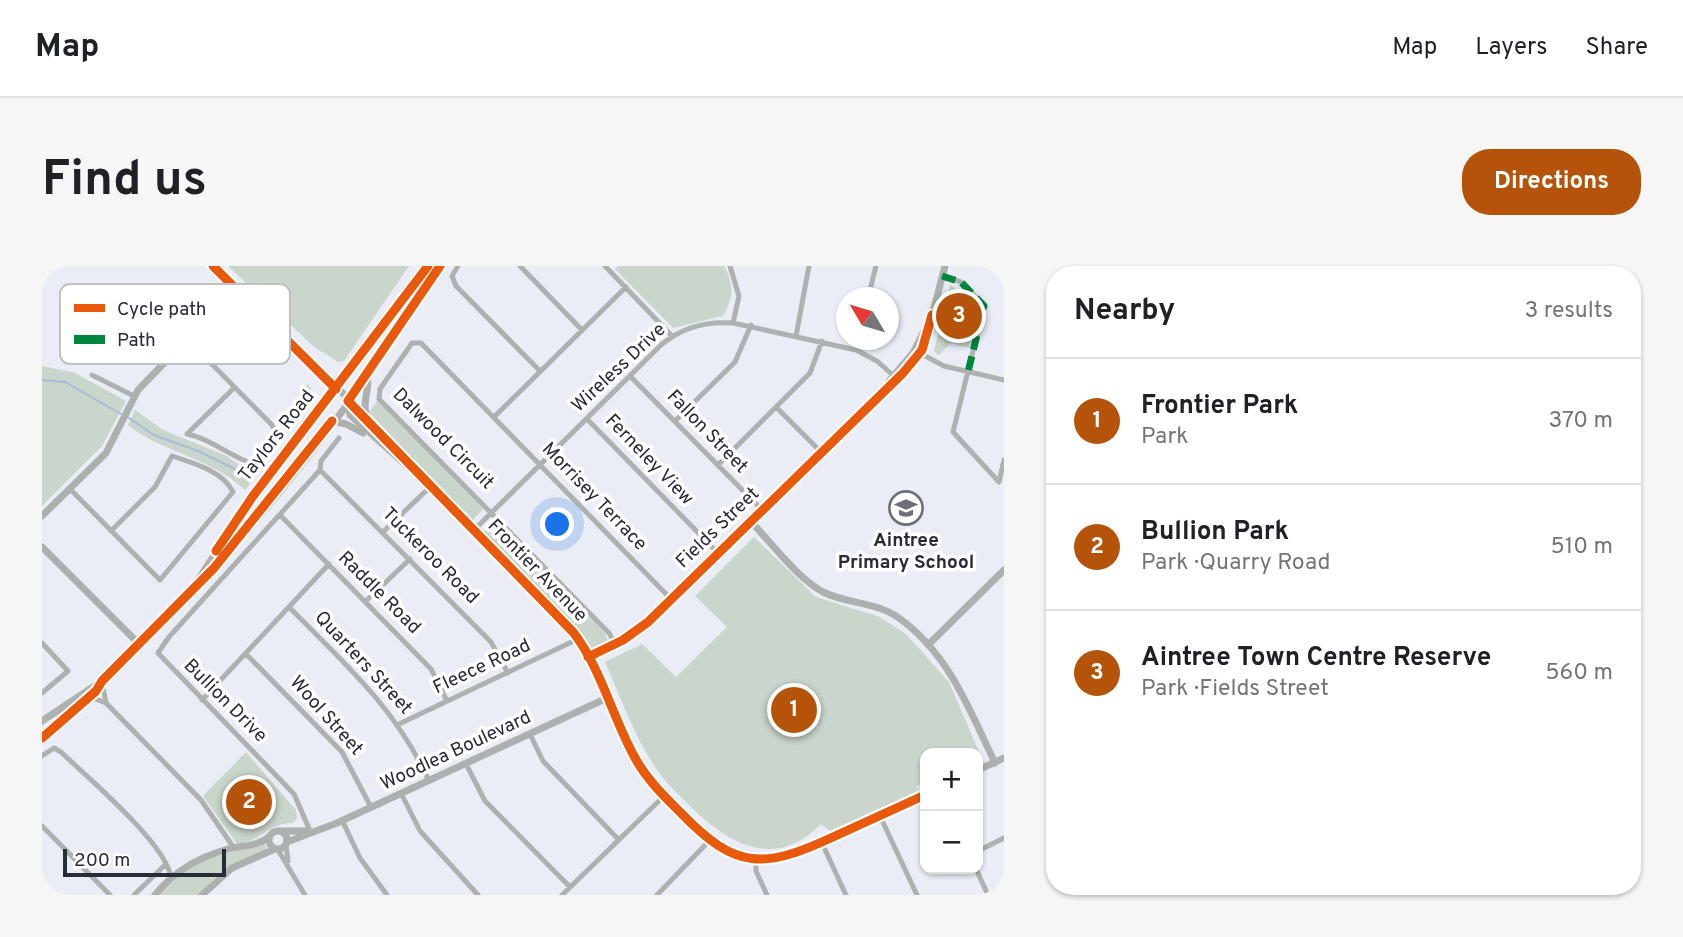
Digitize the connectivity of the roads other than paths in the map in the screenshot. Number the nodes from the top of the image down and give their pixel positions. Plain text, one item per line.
1 (213, 266) edge
2 (428, 266) edge
3 (440, 266) edge
4 (458, 266) edge
5 (520, 266) edge
6 (730, 266) edge
7 (809, 266) edge
8 (876, 266) edge
9 (945, 266) edge
10 (608, 267) edge
11 (942, 276) junction
12 (231, 284) edge
13 (626, 287) junction
14 (871, 287) edge
15 (733, 323) junction
16 (751, 325) junction
17 (582, 330) junction
18 (672, 335) junction
19 (796, 336) junction
20 (822, 341) junction
21 (290, 343) edge
22 (836, 344) edge
23 (858, 350) edge
24 (917, 351) junction
25 (164, 364) edge
26 (211, 364) edge
27 (540, 371) junction
28 (968, 372) junction
29 (367, 374) junction
30 (92, 375) dead end
31 (630, 376) junction
32 (896, 377) junction
33 (1004, 380) edge
34 (234, 388) junction
35 (336, 389) junction
36 (134, 396) junction
37 (348, 401) junction
38 (777, 408) junction
39 (367, 417) junction
40 (494, 417) junction
41 (587, 419) junction
42 (332, 421) junction
43 (675, 421) junction
44 (339, 438) dead end
45 (381, 445) junction
46 (821, 452) junction
47 (1004, 460) edge
48 (541, 464) junction
49 (718, 465) junction
50 (320, 470) junction
51 (431, 486) junction
52 (69, 488) junction
53 (762, 510) junction
54 (492, 512) junction
55 (280, 515) junction
56 (42, 516) edge
57 (750, 521) junction
58 (474, 530) junction
59 (111, 531) junction
60 (383, 532) junction
61 (42, 547) edge
62 (718, 552) junction
63 (410, 559) junction
64 (329, 564) junction
65 (1004, 570) edge
66 (186, 598) junction
67 (671, 599) junction
68 (366, 601) junction
69 (289, 607) junction
70 (578, 639) junction
71 (42, 643) edge
72 (615, 644) junction
73 (140, 645) junction
74 (928, 645) junction
75 (246, 654) junction
76 (588, 657) junction
77 (508, 673) junction
78 (102, 681) junction
79 (42, 693) edge
80 (90, 697) junction
81 (607, 698) junction
82 (202, 700) junction
83 (447, 701) junction
84 (106, 703) junction
85 (42, 721) edge
86 (399, 724) junction
87 (530, 734) junction
88 (42, 738) edge
89 (42, 756) edge
90 (1004, 758) edge
91 (995, 763) junction
92 (466, 764) junction
93 (983, 769) edge
94 (429, 781) junction
95 (401, 793) junction
96 (664, 796) junction
97 (920, 797) edge
98 (371, 807) junction
99 (880, 816) junction
100 (342, 820) junction
101 (42, 826) edge
102 (279, 831) junction
103 (313, 832) junction
104 (269, 837) junction
105 (1004, 838) edge
106 (618, 839) junction
107 (227, 841) junction
108 (709, 841) junction
109 (822, 843) junction
110 (286, 844) junction
111 (234, 848) junction
112 (983, 848) edge
113 (225, 850) junction
114 (276, 850) junction
115 (756, 860) junction
116 (289, 864) junction
117 (170, 871) junction
118 (978, 874) edge
119 (570, 887) junction
120 (664, 888) junction
121 (110, 895) edge
122 (134, 895) edge
123 (155, 895) edge
124 (202, 895) edge
125 (305, 895) edge
126 (387, 895) edge
127 (478, 895) edge
128 (562, 895) edge
129 (657, 895) edge
130 (670, 895) edge
131 (767, 895) edge
132 (846, 895) edge
133 (917, 895) edge
134 (988, 895) edge

1 - 12 street
2 - 35 street, Taylors Road
3 - 29 street, Taylors Road
4 - 27 street
5 - 17 street
6 - 15 street
7 - 19 street
8 - 14 street
9 - 11 street, Fields Street
10 - 13 street
11 - 24 street, Fields Street
11 - 28 street
13 - 17 street
13 - 18 street
15 - 16 street, Wireless Drive
15 - 18 street, Wireless Drive
16 - 19 street, Wireless Drive
16 - 43 street
17 - 27 street
18 - 31 street, Wireless Drive
19 - 20 street, Wireless Drive
20 - 22 street, Wireless Drive
20 - 38 street
21 - 35 street
23 - 32 street, Wireless Drive
24 - 28 street
24 - 32 street, Fields Street
25 - 36 street
26 - 34 street
27 - 40 street
28 - 33 street
28 - 47 street
29 - 37 street, Taylors Road
29 - 39 street
30 - 36 street
31 - 41 street, Wireless Drive
31 - 43 street, Fallon Street
32 - 46 street, Fields Street
34 - 34 street
35 - 37 street
35 - 66 street, Taylors Road
36 - 52 street
37 - 39 street, Frontier Avenue
37 - 42 street, Taylors Road
37 - 45 street, Frontier Avenue
38 - 46 street
38 - 49 street
39 - 51 street, Frontier Avenue
40 - 48 street, Morrisey Terrace
40 - 54 street, Dalwood Circuit
41 - 48 street, Wireless Drive
41 - 62 street, Ferneley View
42 - 45 street
42 - 66 street, Taylors Road
43 - 49 street, Fallon Street
44 - 50 street, Bullion Drive
45 - 51 street, Frontier Avenue
46 - 53 street, Fields Street
48 - 54 street, Wireless Drive
48 - 67 street, Morrisey Terrace
49 - 53 street, Fallon Street
50 - 55 street, Bullion Drive
50 - 60 street, Tuckeroo Road
51 - 58 street, Frontier Avenue
51 - 60 street
52 - 56 street
52 - 59 street
53 - 57 street, Fields Street
54 - 58 street, Wireless Drive
54 - 72 street
55 - 64 street, Raddle Road
55 - 82 street, Bullion Drive
57 - 62 street, Fields Street
57 - 74 street
58 - 70 street, Frontier Avenue
59 - 59 street
60 - 63 street, Tuckeroo Road
61 - 73 street
62 - 67 street, Fields Street
63 - 68 street
63 - 77 street, Tuckeroo Road
64 - 68 street, Raddle Road
64 - 69 street
65 - 74 street
66 - 73 street, Taylors Road
67 - 72 street, Fields Street
68 - 83 street, Raddle Road
69 - 75 street
69 - 86 street, Quarters Street
70 - 76 street, Frontier Avenue
70 - 77 street, Fleece Road
71 - 79 street
72 - 76 street, Fields Street
73 - 78 street, Taylors Road
74 - 91 street
75 - 82 street
75 - 98 street, Wool Street
76 - 81 street, Frontier Avenue
77 - 83 street, Fleece Road
78 - 80 street, Taylors Road
78 - 84 street
78 - 85 street, Taylors Road
80 - 84 street
80 - 88 street, Taylors Road
81 - 87 street, Woodlea Boulevard
81 - 96 street, Frontier Avenue
82 - 103 street, Bullion Drive
83 - 86 street, Fleece Road
84 - 107 street
86 - 94 street, Quarters Street
87 - 92 street, Woodlea Boulevard
87 - 106 street
89 - 117 street
90 - 91 street
91 - 93 street
92 - 94 street, Woodlea Boulevard
92 - 119 street
94 - 95 street, Woodlea Boulevard
95 - 98 street, Woodlea Boulevard
95 - 127 street
96 - 106 street
96 - 108 street, Frontier Avenue
97 - 99 street, Frontier Avenue
98 - 100 street, Woodlea Boulevard
99 - 109 street, Frontier Avenue
99 - 133 street
100 - 103 street, Woodlea Boulevard
100 - 126 street
101 - 121 street
102 - 103 street, Woodlea Boulevard
102 - 104 street
102 - 110 street
103 - 110 street, Woodlea Boulevard
104 - 111 street
104 - 114 street
105 - 112 street
106 - 119 street
107 - 111 street
107 - 113 street
108 - 115 street, Frontier Avenue
108 - 120 street
109 - 115 street, Frontier Avenue
109 - 132 street
110 - 114 street
110 - 116 street
111 - 113 street
113 - 117 street
114 - 116 street
114 - 124 street
115 - 131 street
116 - 125 street
117 - 122 street
117 - 123 street
118 - 134 street
119 - 128 street
120 - 129 street
120 - 130 street

